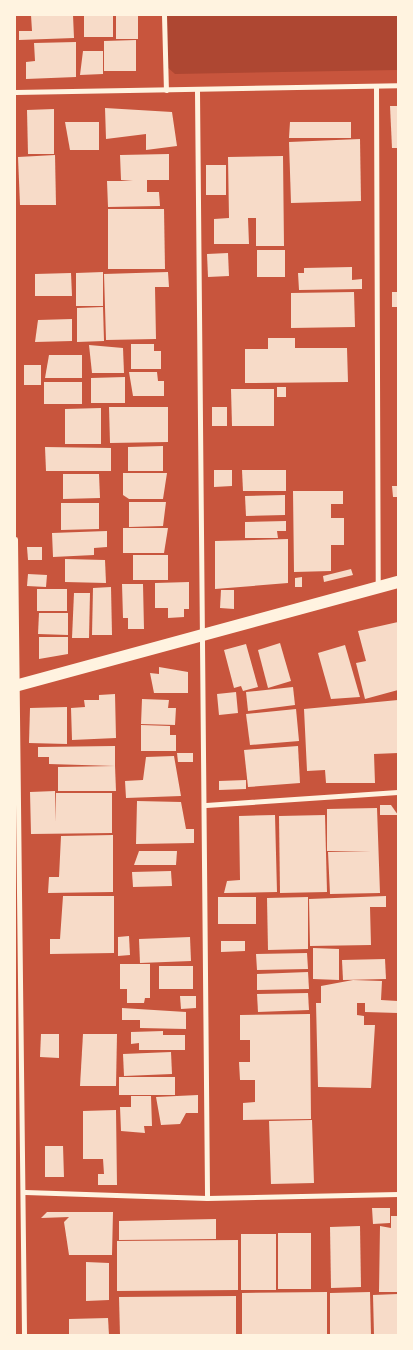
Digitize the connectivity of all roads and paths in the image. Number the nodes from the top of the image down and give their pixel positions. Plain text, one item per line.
1 (164, 15) edge
2 (398, 85) edge
3 (376, 87) junction
4 (166, 90) junction
5 (196, 91) junction
6 (15, 92) edge
7 (15, 539) edge
8 (398, 582) edge
9 (378, 588) junction
10 (200, 637) junction
11 (16, 686) edge
12 (398, 792) edge
13 (206, 805) junction
14 (25, 1192) junction
15 (398, 1194) edge
16 (208, 1198) junction
17 (24, 1335) edge

1 - 4 street
2 - 3 street
3 - 5 street
3 - 9 street
4 - 5 street
4 - 6 street
5 - 10 street
7 - 11 street
8 - 9 main road
9 - 10 main road
10 - 11 main road
10 - 13 street
11 - 14 street
12 - 13 street
13 - 16 street
14 - 16 street
14 - 17 street
15 - 16 street

